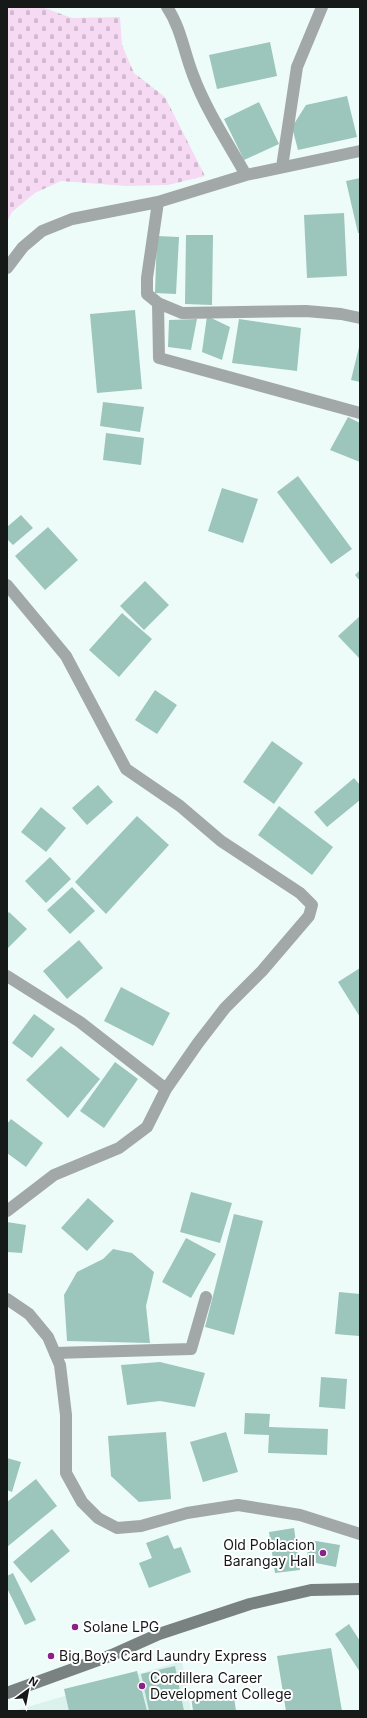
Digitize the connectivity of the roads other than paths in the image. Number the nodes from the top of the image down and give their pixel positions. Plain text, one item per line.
1 (167, 7) edge
2 (322, 7) edge
3 (360, 151) edge
4 (282, 167) junction
5 (246, 175) junction
6 (158, 202) junction
7 (7, 268) edge
8 (158, 303) junction
9 (360, 318) edge
10 (360, 413) edge
11 (7, 585) edge
12 (7, 976) edge
13 (166, 1089) junction
14 (7, 1211) edge
15 (206, 1297) dead end
16 (7, 1299) edge
17 (55, 1353) junction
18 (360, 1534) edge
19 (360, 1589) edge
20 (7, 1693) edge

1 - 5 street
2 - 4 street
3 - 4 street
4 - 5 street
5 - 6 street
6 - 7 street
6 - 8 street
8 - 9 street
8 - 10 street
11 - 13 street
12 - 13 street
13 - 14 street
15 - 17 street
16 - 17 street
17 - 18 street
19 - 20 main road

